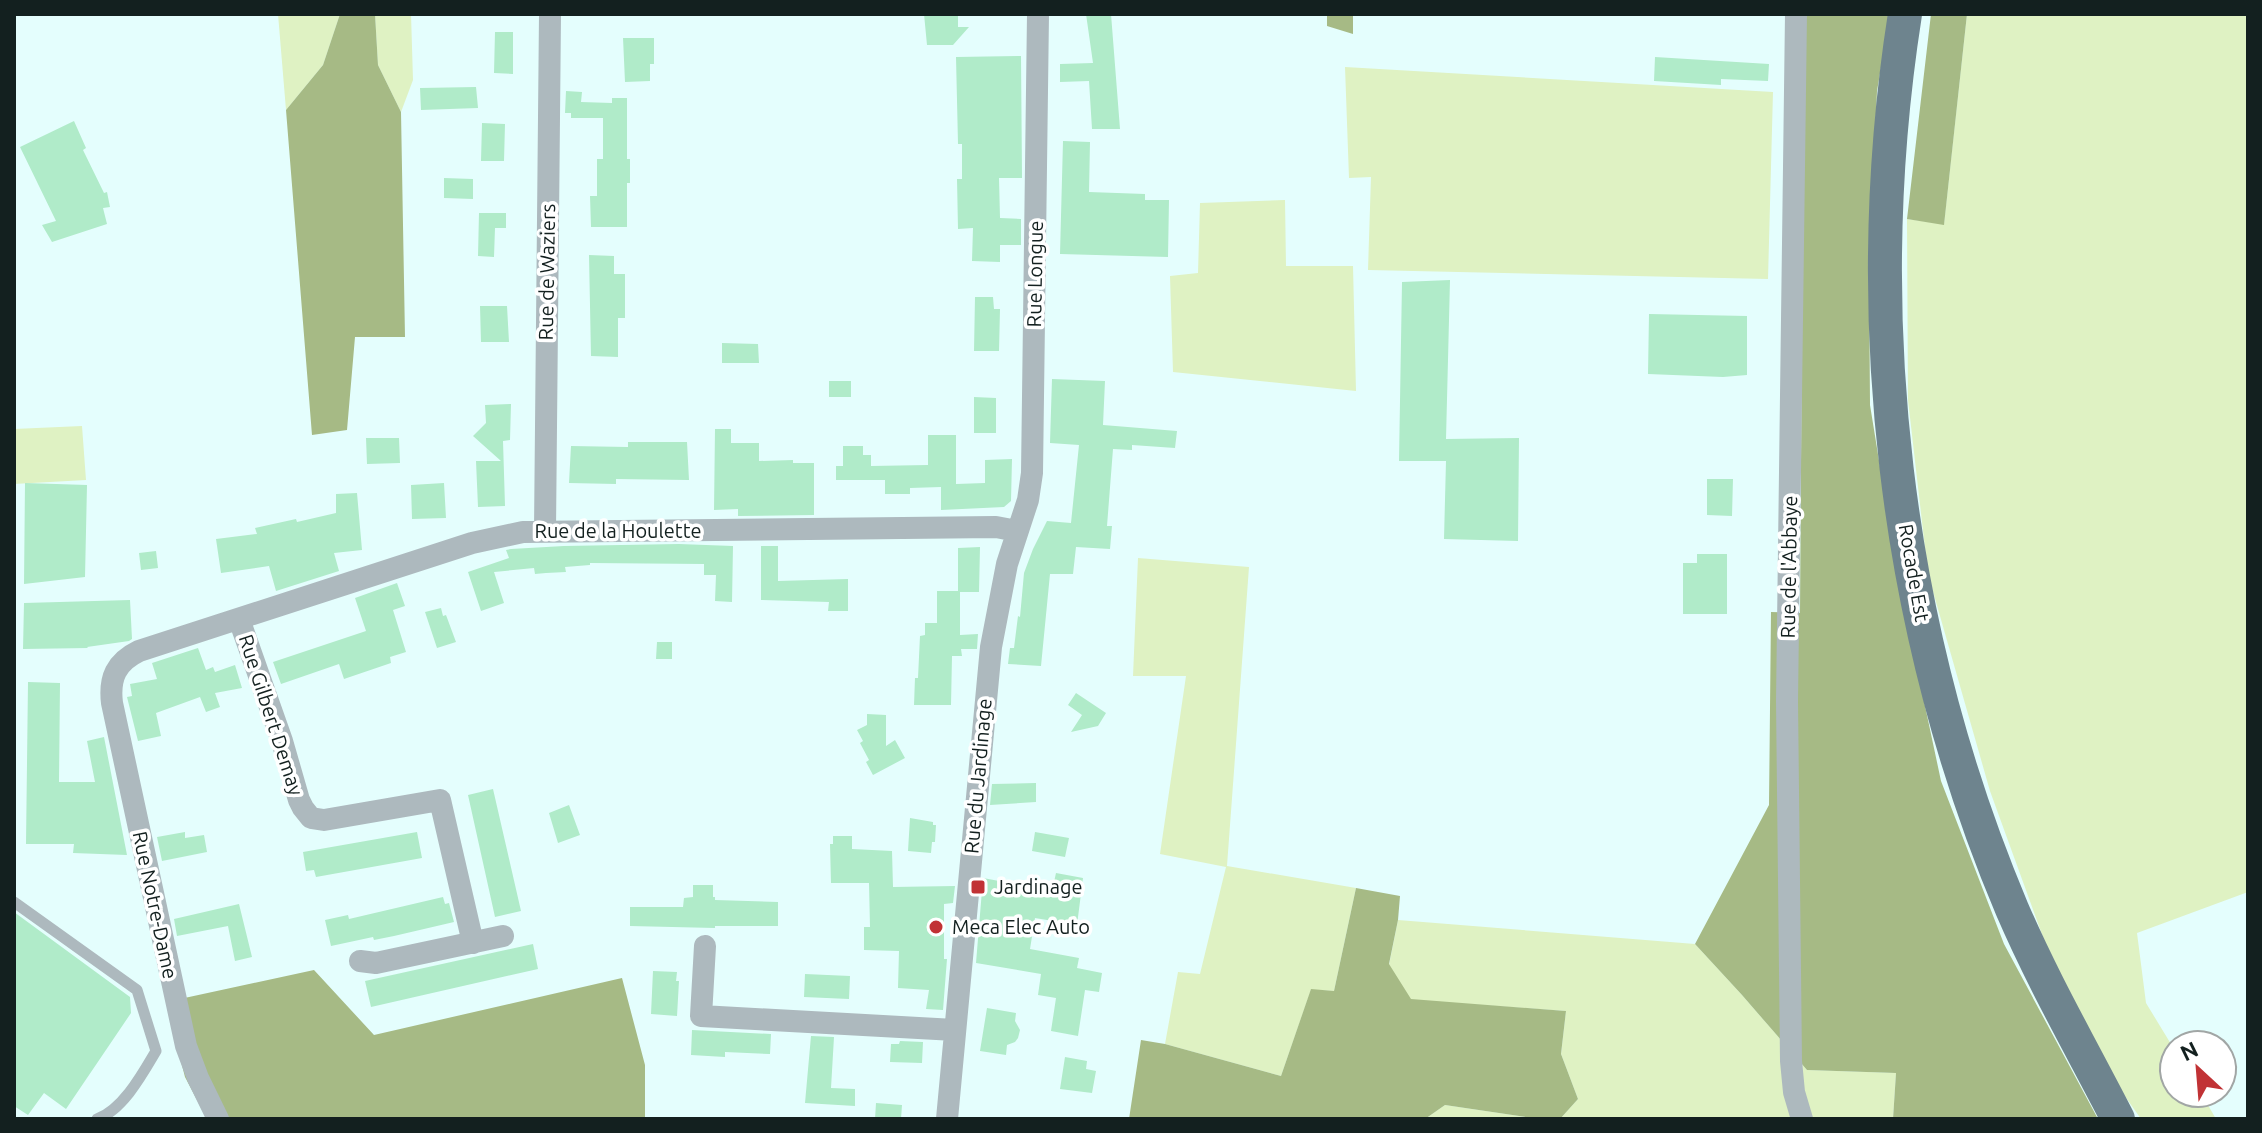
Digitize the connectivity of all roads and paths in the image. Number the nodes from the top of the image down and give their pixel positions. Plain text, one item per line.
1 (550, 14) edge
2 (1038, 14) edge
3 (1796, 14) edge
4 (1905, 14) edge
5 (545, 530) junction
6 (1017, 531) junction
7 (239, 619) junction
8 (111, 685) joint
9 (14, 902) edge
10 (503, 936) dead end
11 (473, 943) junction
12 (705, 946) dead end
13 (360, 961) dead end
14 (955, 1030) junction
15 (2116, 1112) edge
16 (97, 1119) edge
17 (218, 1119) edge
18 (947, 1119) edge
19 (1802, 1119) edge

1 - 5 street, Rue de Waziers
2 - 6 street, Rue Longue
3 - 19 street, Rue de l'Abbaye
4 - 15 main road, Rocade Est
5 - 6 street, Rue de la Houlette
5 - 7 street, Rue de la Houlette
6 - 14 street, Rue du Jardinage
7 - 8 street, Rue de la Houlette
7 - 11 street, Rue Gilbert Demay
8 - 17 street, Rue Notre-Dame
9 - 16 lane
10 - 11 street
11 - 13 street
12 - 14 street
14 - 18 street, Rue du Jardinage

